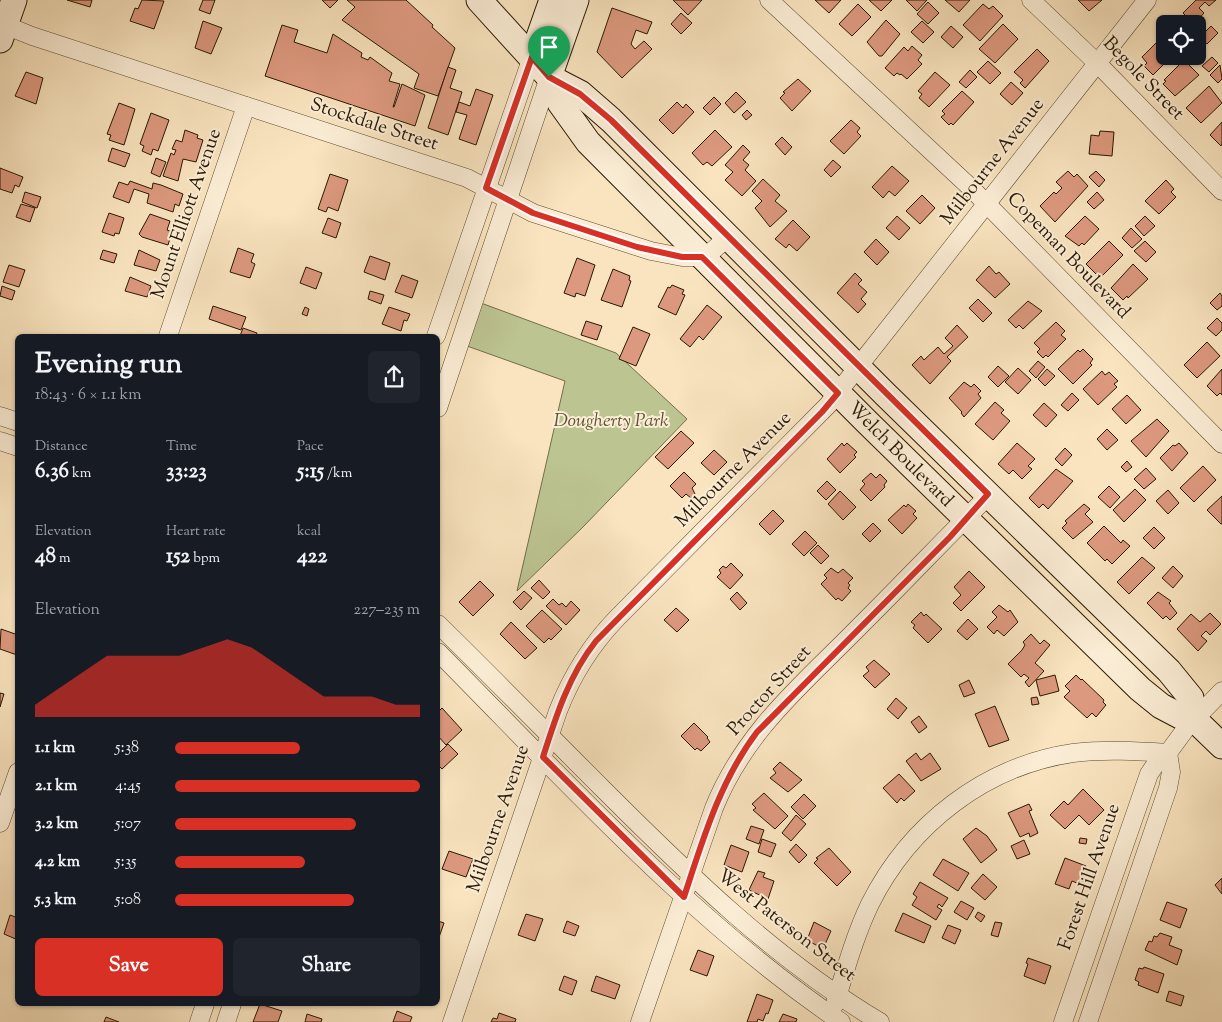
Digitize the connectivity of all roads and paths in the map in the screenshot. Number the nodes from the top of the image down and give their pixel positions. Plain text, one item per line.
1 (14, 0) edge
2 (480, 0) edge
3 (552, 0) edge
4 (576, 0) edge
5 (769, 0) edge
6 (1031, 0) edge
7 (1146, 0) edge
8 (2, 29) edge
9 (532, 57) junction
10 (1098, 63) junction
11 (549, 77) junction
12 (246, 106) junction
13 (486, 188) junction
14 (1222, 191) edge
15 (508, 200) junction
16 (987, 204) junction
17 (728, 237) junction
18 (702, 257) junction
19 (169, 334) edge
20 (437, 334) edge
21 (859, 367) junction
22 (838, 393) junction
23 (440, 402) edge
24 (0, 416) edge
25 (15, 421) edge
26 (0, 441) edge
27 (1222, 444) edge
28 (15, 446) edge
29 (988, 494) junction
30 (965, 519) junction
31 (440, 626) edge
32 (440, 654) edge
33 (1222, 691) edge
34 (1194, 719) junction
35 (550, 735) junction
36 (1222, 746) edge
37 (1168, 753) junction
38 (543, 757) junction
39 (15, 780) edge
40 (0, 823) edge
41 (690, 876) junction
42 (684, 897) junction
43 (838, 995) junction
44 (204, 1006) edge
45 (231, 1006) edge
46 (834, 1020) edge
47 (199, 1022) edge
48 (226, 1022) edge
49 (452, 1022) edge
50 (640, 1022) edge
51 (880, 1022) edge
52 (1063, 1022) edge
53 (1088, 1022) edge

1 - 8 main road
2 - 9 main road, Welch Boulevard
3 - 9 main road
4 - 11 main road
5 - 16 street, Copeman Boulevard
6 - 10 street, Begole Street
7 - 10 street, Milbourne Avenue
8 - 12 street, Stockdale Street
9 - 11 main road, Welch Boulevard
9 - 13 street
10 - 14 street, Begole Street
10 - 16 street, Milbourne Avenue
11 - 15 street
11 - 17 main road, Welch Boulevard
11 - 18 main road, Welch Boulevard
12 - 13 street, Stockdale Street
12 - 19 street, Mount Elliott Avenue
13 - 15 street, Stockdale Street
13 - 20 street
15 - 18 street, Stockdale Street
15 - 23 street
16 - 21 street, Milbourne Avenue
16 - 27 street, Copeman Boulevard
17 - 18 street
17 - 21 main road, Welch Boulevard
18 - 22 main road, Welch Boulevard
21 - 22 street, Milbourne Avenue
21 - 29 main road, Welch Boulevard
22 - 30 main road, Welch Boulevard
22 - 35 street, Milbourne Avenue
24 - 25 street
26 - 28 street
29 - 30 street, Proctor Street
29 - 34 main road, Welch Boulevard
30 - 34 main road, Welch Boulevard
30 - 41 street, Proctor Street
31 - 35 street, West Paterson Street
32 - 38 street
33 - 34 street, Forest Hill Avenue
34 - 36 main road, Welch Boulevard
34 - 37 street, Forest Hill Avenue
35 - 38 street, Milbourne Avenue
35 - 41 street, West Paterson Street
37 - 43 street
37 - 52 street, Forest Hill Avenue
37 - 53 street
38 - 42 street
38 - 49 street, Milbourne Avenue
39 - 40 street
41 - 42 street, Proctor Street
41 - 43 street, West Paterson Street
42 - 46 street
42 - 50 street, Proctor Street
43 - 46 street
43 - 51 street, West Paterson Street
44 - 47 street
45 - 48 street

